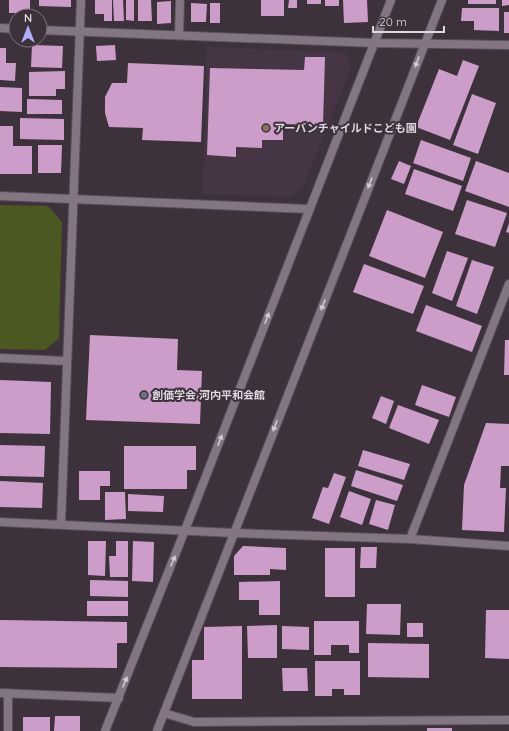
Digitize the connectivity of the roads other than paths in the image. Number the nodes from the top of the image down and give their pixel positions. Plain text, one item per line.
1 (81, 0) edge
2 (180, 0) edge
3 (391, 0) edge
4 (442, 0) edge
5 (48, 30) edge
6 (79, 32) junction
7 (179, 35) junction
8 (375, 43) junction
9 (425, 43) junction
10 (509, 45) edge
11 (0, 196) edge
12 (74, 199) junction
13 (309, 209) junction
14 (509, 284) edge
15 (505, 306) edge
16 (0, 358) edge
17 (67, 362) junction
18 (0, 522) edge
19 (61, 524) junction
20 (185, 530) junction
21 (234, 533) junction
22 (410, 539) junction
23 (509, 546) edge
24 (4, 693) edge
25 (118, 698) junction
26 (164, 713) junction
27 (509, 720) edge
28 (8, 731) edge
29 (105, 731) edge
30 (157, 731) edge

1 - 6 street
2 - 7 street
3 - 8 street
4 - 9 street
5 - 6 street
6 - 7 street
6 - 12 street
7 - 8 street
8 - 9 street
8 - 13 street
9 - 10 street
9 -> 21 street
11 - 12 street
12 - 13 street
12 - 17 street
20 -> 13 street
14 - 15 street
15 - 22 street
16 - 17 street
17 - 19 street
18 - 19 street
19 - 20 street
20 - 21 street
25 -> 20 street
21 - 22 street
21 - 26 street
22 - 23 street
24 - 25 street
24 - 28 street
25 - 29 street
26 - 27 street
26 - 30 street

